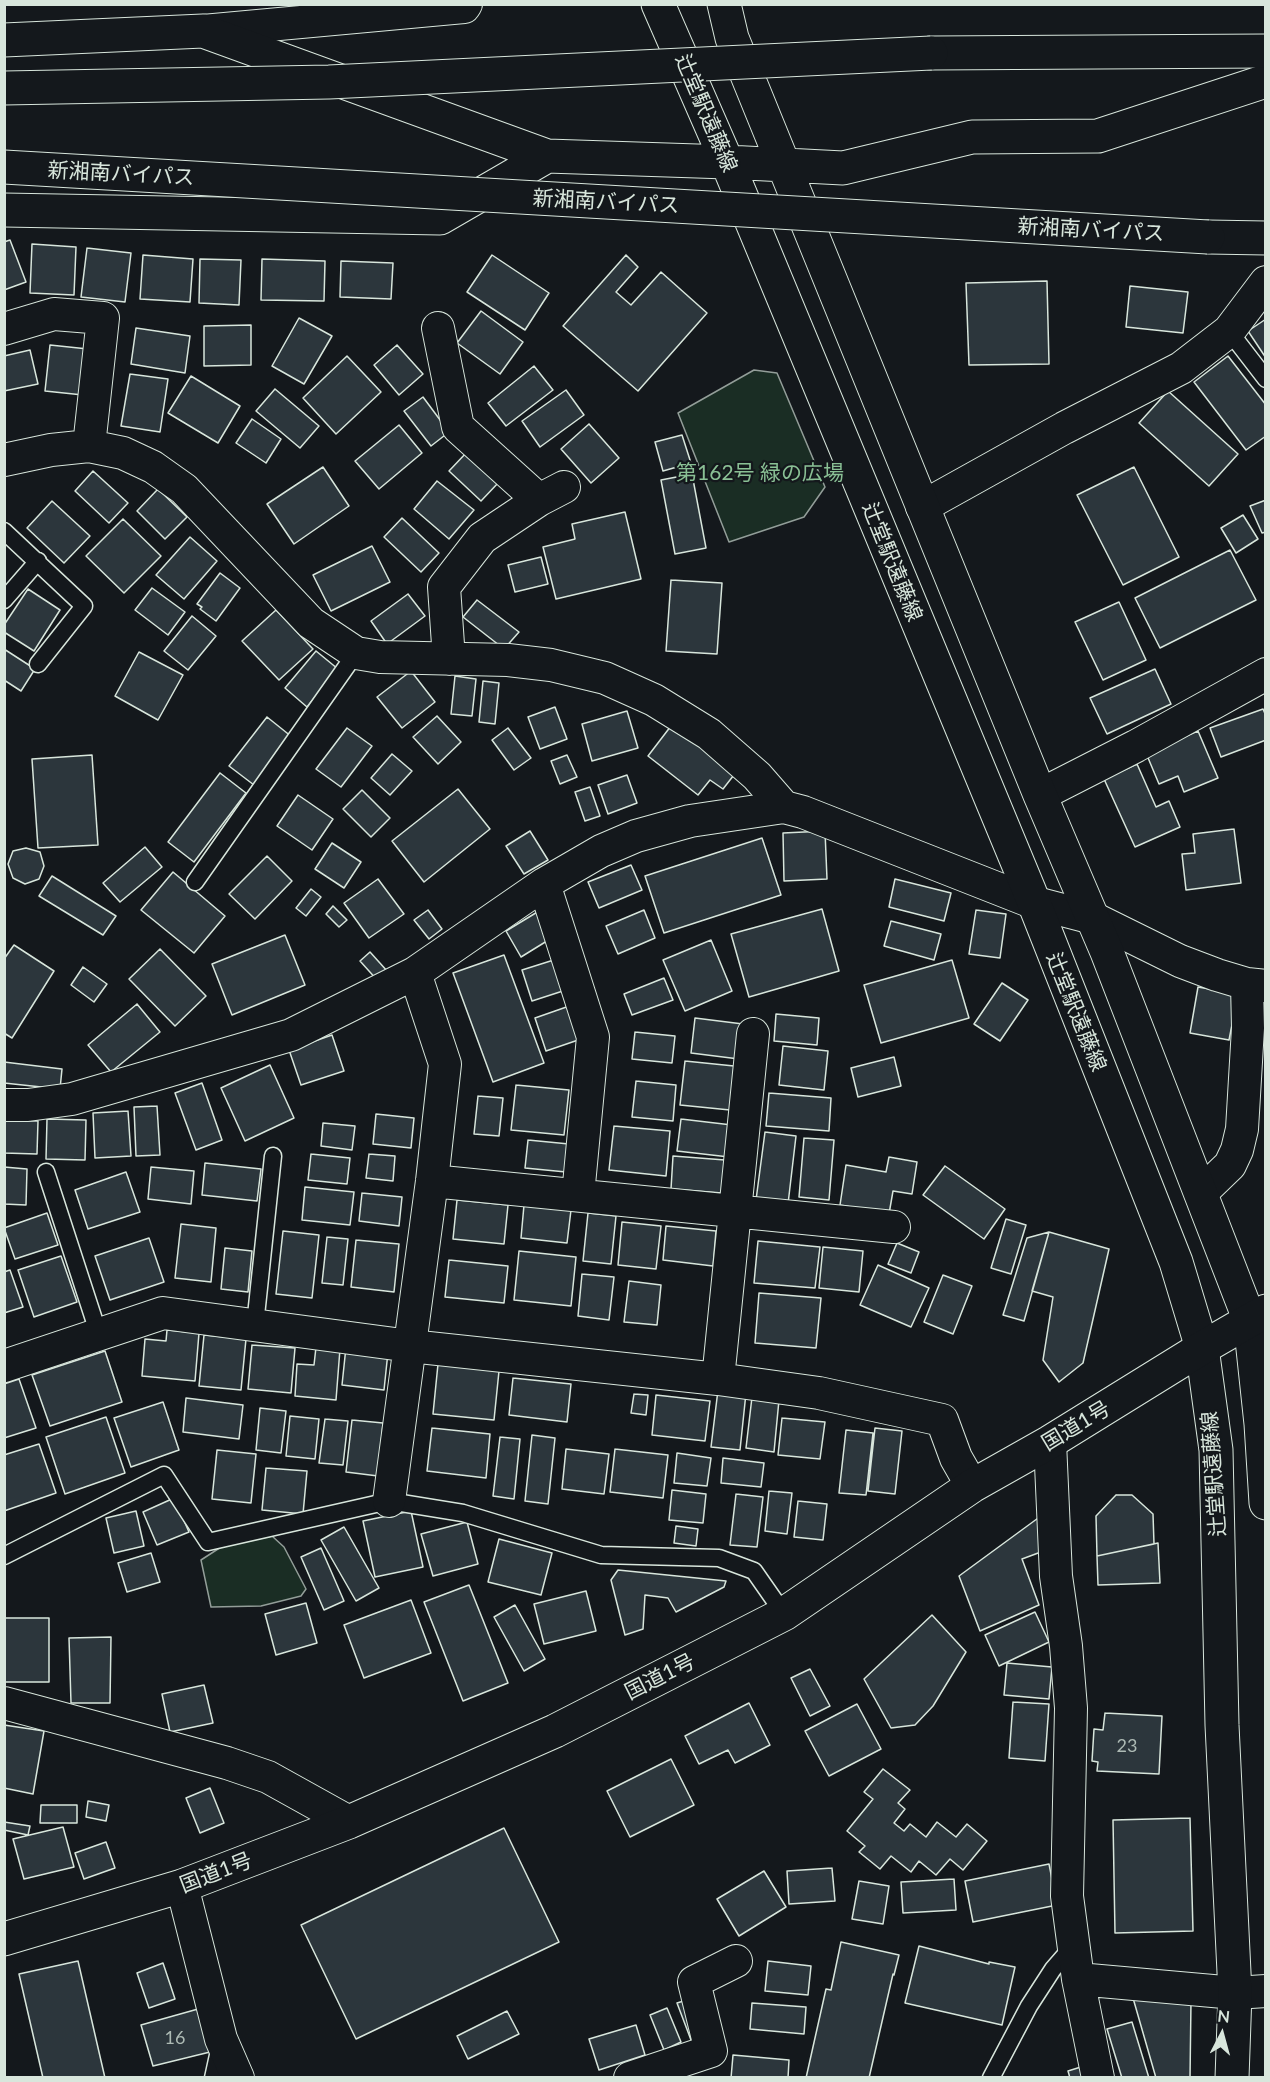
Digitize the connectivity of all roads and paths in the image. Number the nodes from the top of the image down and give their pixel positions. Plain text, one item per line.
1 (466, 4) edge
2 (658, 4) edge
3 (724, 4) edge
4 (203, 31) junction
5 (4, 40) edge
6 (1266, 51) edge
7 (1266, 81) edge
8 (4, 88) edge
9 (546, 156) junction
10 (727, 162) junction
11 (784, 165) junction
12 (4, 167) edge
13 (4, 210) edge
14 (1266, 238) edge
15 (1266, 282) edge
16 (438, 328) dead end
17 (4, 329) edge
18 (1229, 331) junction
19 (1266, 379) edge
20 (89, 446) junction
21 (4, 460) edge
22 (922, 507) junction
23 (4, 531) edge
24 (38, 561) junction
25 (4, 600) edge
26 (356, 653) junction
27 (448, 659) junction
28 (38, 664) dead end
29 (1266, 674) edge
30 (1040, 795) junction
31 (784, 807) junction
32 (195, 882) dead end
33 (544, 884) junction
34 (1032, 902) junction
35 (1093, 918) junction
36 (415, 973) junction
37 (1256, 985) edge
38 (753, 1034) dead end
39 (4, 1105) edge
40 (273, 1156) dead end
41 (46, 1172) dead end
42 (432, 1181) junction
43 (1201, 1193) junction
44 (578, 1195) junction
45 (735, 1210) junction
46 (894, 1227) dead end
47 (1258, 1316) edge
48 (255, 1325) junction
49 (99, 1335) junction
50 (410, 1346) junction
51 (1202, 1348) junction
52 (4, 1366) edge
53 (718, 1379) junction
54 (1050, 1442) junction
55 (972, 1486) junction
56 (389, 1501) junction
57 (1266, 1503) edge
58 (4, 1556) edge
59 (784, 1614) junction
60 (4, 1702) edge
61 (349, 1822) junction
62 (182, 1886) junction
63 (4, 1939) edge
64 (1073, 1946) junction
65 (736, 1961) dead end
66 (1078, 1980) junction
67 (1250, 1992) edge
68 (221, 2039) junction
69 (213, 2078) edge
70 (238, 2078) edge
71 (630, 2078) edge
72 (990, 2078) edge
73 (1098, 2078) edge
74 (1232, 2078) edge

1 - 4 street
2 - 10 main road, 辻堂駅遠藤線
3 - 11 main road
4 - 5 main road
4 - 9 main road
6 - 8 main road, bridge
7 - 11 main road
9 - 10 main road
9 - 13 main road
10 - 11 main road
10 - 34 main road, 辻堂駅遠藤線
11 - 22 main road
12 - 14 main road, 新湘南バイパス, bridge
15 - 18 street
16 - 27 street
17 - 20 street
18 - 19 lane
18 - 22 street
20 - 21 street
20 - 26 street
22 - 30 main road
23 - 24 lane
24 - 25 lane
24 - 28 lane
26 - 27 street
26 - 32 lane
27 - 31 street
29 - 30 street
30 - 35 main road
31 - 33 street
31 - 34 street
33 - 36 street
33 - 44 street
34 - 35 street
34 - 51 main road, 辻堂駅遠藤線
35 - 37 street
35 - 43 main road
36 - 39 street
36 - 42 street
37 - 43 street
38 - 45 street
40 - 48 lane
41 - 49 lane
42 - 44 street
42 - 50 street
43 - 47 main road
44 - 45 street
45 - 46 street
45 - 53 street
47 - 51 main road, 国道1号
47 - 57 main road
48 - 49 street
48 - 50 street
49 - 52 street
50 - 53 street
50 - 56 street
51 - 54 main road, 国道1号
51 - 67 main road, 辻堂駅遠藤線
53 - 55 street
54 - 55 main road, 国道1号
54 - 64 street
55 - 59 main road, 国道1号
56 - 58 lane
56 - 59 lane
59 - 61 main road, 国道1号
60 - 61 street
61 - 62 main road, 国道1号
62 - 63 main road, 国道1号
62 - 68 street
64 - 66 street
64 - 72 lane
65 - 71 street
66 - 67 street
66 - 73 street
67 - 74 main road, 辻堂駅遠藤線
68 - 69 lane
68 - 70 street

